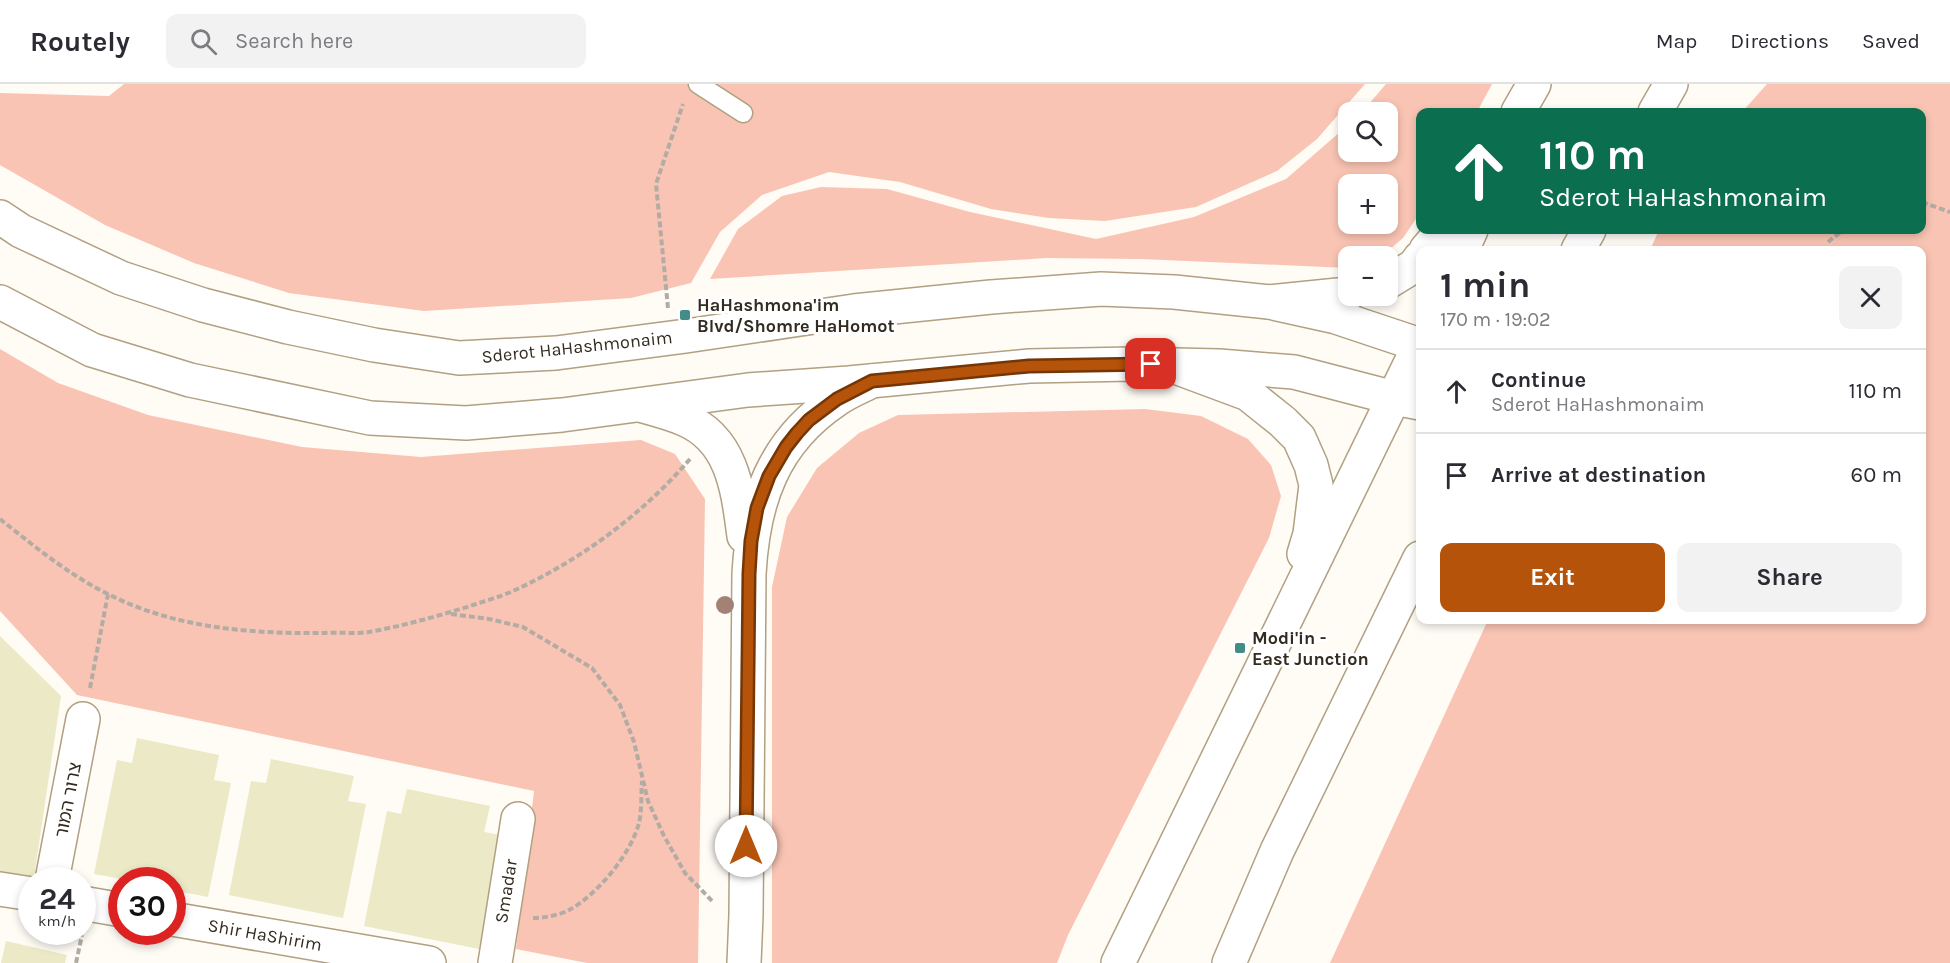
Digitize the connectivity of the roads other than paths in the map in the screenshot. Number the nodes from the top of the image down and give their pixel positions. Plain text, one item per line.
1 (1535, 84) edge
2 (1655, 84) edge
3 (1671, 84) edge
4 (692, 90) edge
5 (1520, 108) edge
6 (1525, 108) edge
7 (1645, 108) edge
8 (1656, 108) edge
9 (743, 112) dead end
10 (0, 217) edge
11 (1440, 234) edge
12 (1429, 246) edge
13 (1416, 263) edge
14 (1398, 276) edge
15 (1338, 295) edge
16 (0, 302) edge
17 (1269, 302) junction
18 (1416, 343) edge
19 (1416, 361) edge
20 (1170, 365) junction
21 (872, 381) junction
22 (1407, 400) edge
23 (640, 405) junction
24 (1416, 566) edge
25 (749, 574) junction
26 (1275, 640) junction
27 (84, 719) road end
28 (518, 819) dead end
29 (55, 867) edge
30 (0, 889) edge
31 (18, 892) edge
32 (186, 921) edge
33 (744, 949) edge
34 (429, 963) edge
35 (495, 963) edge
36 (1118, 963) edge
37 (1229, 963) edge

1 - 5 main road
1 - 6 main road
2 - 7 main road
3 - 8 main road
4 - 9 lane
10 - 17 main road, Sderot HaHashmonaim
11 - 12 main road
13 - 14 main road
15 - 17 main road
16 - 23 main road
17 - 18 main road, Sderot HaHashmonaim
19 - 22 main road
20 - 21 main road
20 - 22 main road
20 - 26 main road
21 - 23 main road
21 - 25 main road
22 - 26 main road
23 - 25 main road
24 - 37 main road
25 - 33 main road
26 - 36 main road
27 - 29 main road, צרור המור
28 - 35 main road, Smadar
30 - 31 main road
32 - 34 main road, Shir HaShirim

